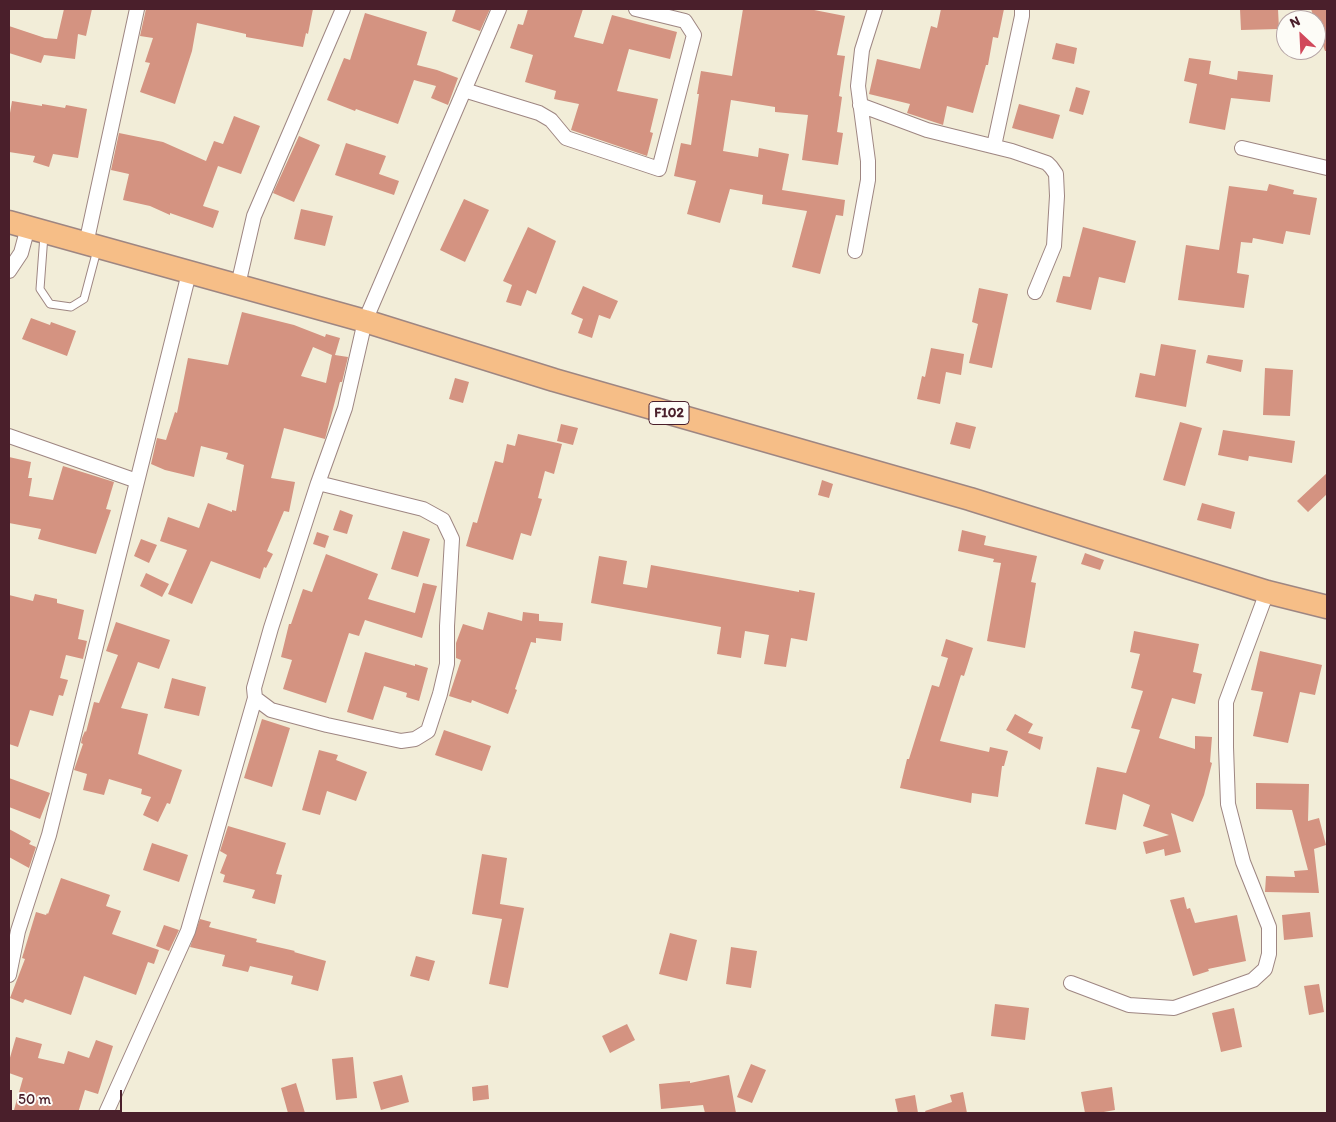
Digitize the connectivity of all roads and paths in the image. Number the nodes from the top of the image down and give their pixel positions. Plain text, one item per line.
1 (137, 9) edge
2 (343, 9) edge
3 (498, 9) edge
4 (636, 9) edge
5 (875, 9) edge
6 (1022, 9) edge
7 (464, 90) junction
8 (860, 105) junction
9 (994, 146) junction
10 (1242, 148) dead end
11 (1327, 168) edge
12 (27, 227) edge
13 (92, 245) junction
14 (855, 251) dead end
15 (9, 271) edge
16 (190, 272) junction
17 (238, 285) junction
18 (1035, 292) dead end
19 (365, 321) junction
20 (9, 436) edge
21 (137, 481) junction
22 (318, 483) junction
23 (1268, 592) junction
24 (1327, 608) edge
25 (254, 698) junction
26 (9, 975) edge
27 (1071, 983) dead end
28 (106, 1113) edge

1 - 13 street
2 - 17 street
3 - 7 street
4 - 7 street
5 - 8 street
6 - 9 street
7 - 19 street
8 - 9 street
8 - 14 street
9 - 18 street
10 - 11 street
12 - 13 main road, F102
12 - 13 lane
12 - 15 street
13 - 16 main road, F102
16 - 17 main road, F102
16 - 21 street
17 - 19 main road, F102
19 - 22 street
19 - 23 main road, F102
20 - 21 street
21 - 26 street
22 - 25 street
22 - 25 street
23 - 24 main road, F102
23 - 27 street
25 - 28 street

